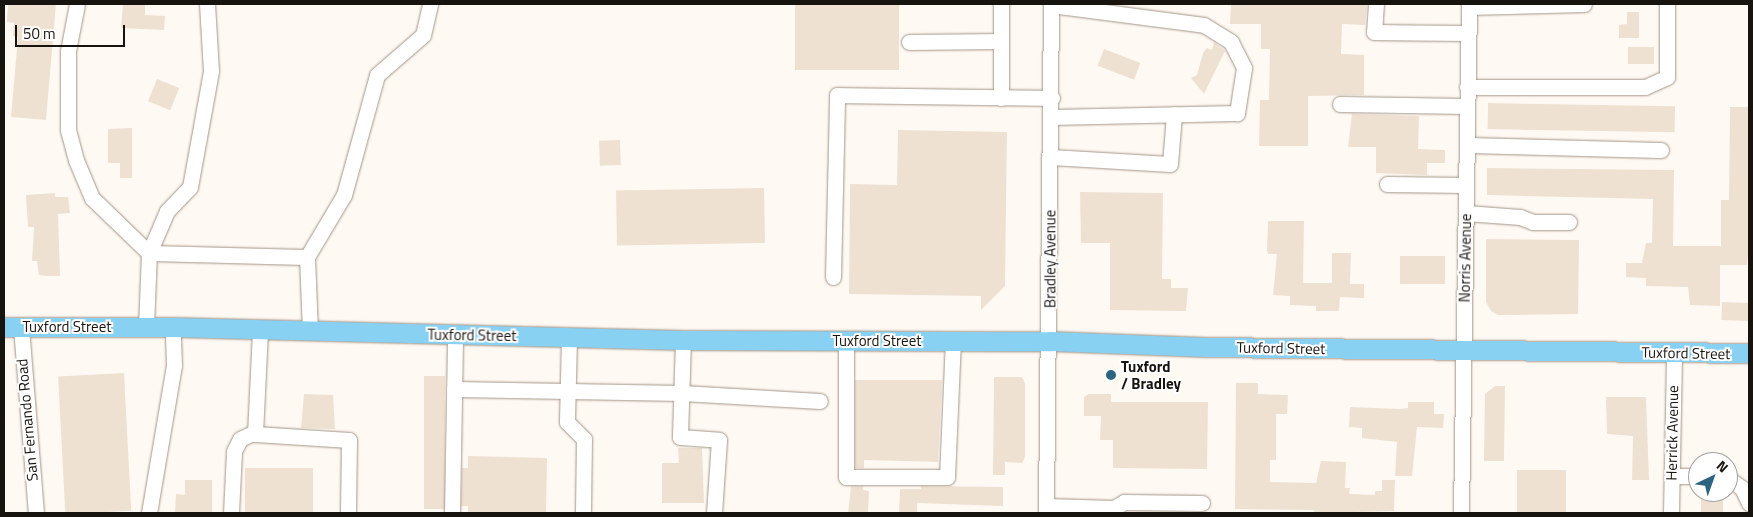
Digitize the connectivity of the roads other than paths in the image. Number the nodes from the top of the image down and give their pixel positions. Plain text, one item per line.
1 (76, 4) edge
2 (207, 4) edge
3 (430, 4) edge
4 (1001, 4) edge
5 (1051, 4) edge
6 (1376, 4) edge
7 (1584, 4) edge
8 (1667, 4) edge
9 (1469, 6) edge
10 (1468, 33) junction
11 (1001, 41) junction
12 (909, 42) dead end
13 (1468, 87) junction
14 (1001, 98) junction
15 (1052, 98) junction
16 (1340, 104) dead end
17 (1467, 106) junction
18 (1174, 114) junction
19 (1051, 117) junction
20 (1467, 145) junction
21 (1661, 150) dead end
22 (1051, 157) junction
23 (1387, 184) dead end
24 (1466, 185) junction
25 (1466, 213) junction
26 (1569, 222) dead end
27 (149, 253) junction
28 (307, 257) junction
29 (833, 277) dead end
30 (12, 327) edge
31 (173, 327) junction
32 (146, 328) junction
33 (260, 331) junction
34 (310, 331) junction
35 (455, 335) junction
36 (569, 338) junction
37 (682, 340) junction
38 (846, 341) junction
39 (1050, 341) junction
40 (952, 342) junction
41 (1463, 349) junction
42 (1674, 353) junction
43 (1749, 353) edge
44 (454, 385) junction
45 (568, 390) junction
46 (682, 392) junction
47 (820, 401) dead end
48 (255, 432) junction
49 (1672, 476) junction
50 (1688, 476) edge
51 (1738, 485) edge
52 (1202, 503) dead end
53 (1749, 503) edge
54 (1046, 509) edge
55 (36, 513) edge
56 (149, 513) edge
57 (231, 513) edge
58 (348, 513) edge
59 (452, 513) edge
60 (583, 513) edge
61 (714, 513) edge
62 (1461, 513) edge
63 (1671, 513) edge

1 - 27 street
2 - 27 street
3 - 28 street
4 - 11 street
5 - 15 street, Bradley Avenue
5 - 18 street
6 - 10 street
7 - 9 street
8 - 13 street
9 - 10 street, Norris Avenue
10 - 13 street, Norris Avenue
11 - 12 street
11 - 14 street
13 - 17 street, Norris Avenue
14 - 15 street
14 - 29 street
15 - 19 street, Bradley Avenue
16 - 17 street
17 - 20 street, Norris Avenue
18 - 19 street
18 - 22 street
19 - 22 street, Bradley Avenue
20 - 21 street
20 - 24 street, Norris Avenue
22 - 39 street, Bradley Avenue
23 - 24 street
24 - 25 street, Norris Avenue
25 - 26 street
25 - 41 street, Norris Avenue
27 - 28 street
27 - 32 street
28 - 34 street
30 - 32 main road, Tuxford Street
30 - 55 street, San Fernando Road
31 - 32 main road, Tuxford Street
31 - 33 main road, Tuxford Street
31 - 56 street
33 - 34 main road, Tuxford Street
33 - 48 street
34 - 35 main road, Tuxford Street
35 - 36 main road, Tuxford Street
35 - 44 street
36 - 37 main road, Tuxford Street
36 - 45 street
37 - 38 main road, Tuxford Street
37 - 46 street
38 - 40 main road, Tuxford Street
38 - 40 street
39 - 40 main road, Tuxford Street
39 - 41 main road, Tuxford Street
39 - 54 street, Bradley Avenue
41 - 42 main road, Tuxford Street
41 - 62 street, Norris Avenue
42 - 43 main road, Tuxford Street
42 - 49 street, Herrick Avenue
44 - 45 street
44 - 59 street
45 - 46 street
45 - 60 street
46 - 47 street
46 - 61 street
48 - 57 street
48 - 58 street
49 - 50 street
49 - 63 street, Herrick Avenue
51 - 53 street
52 - 54 street

